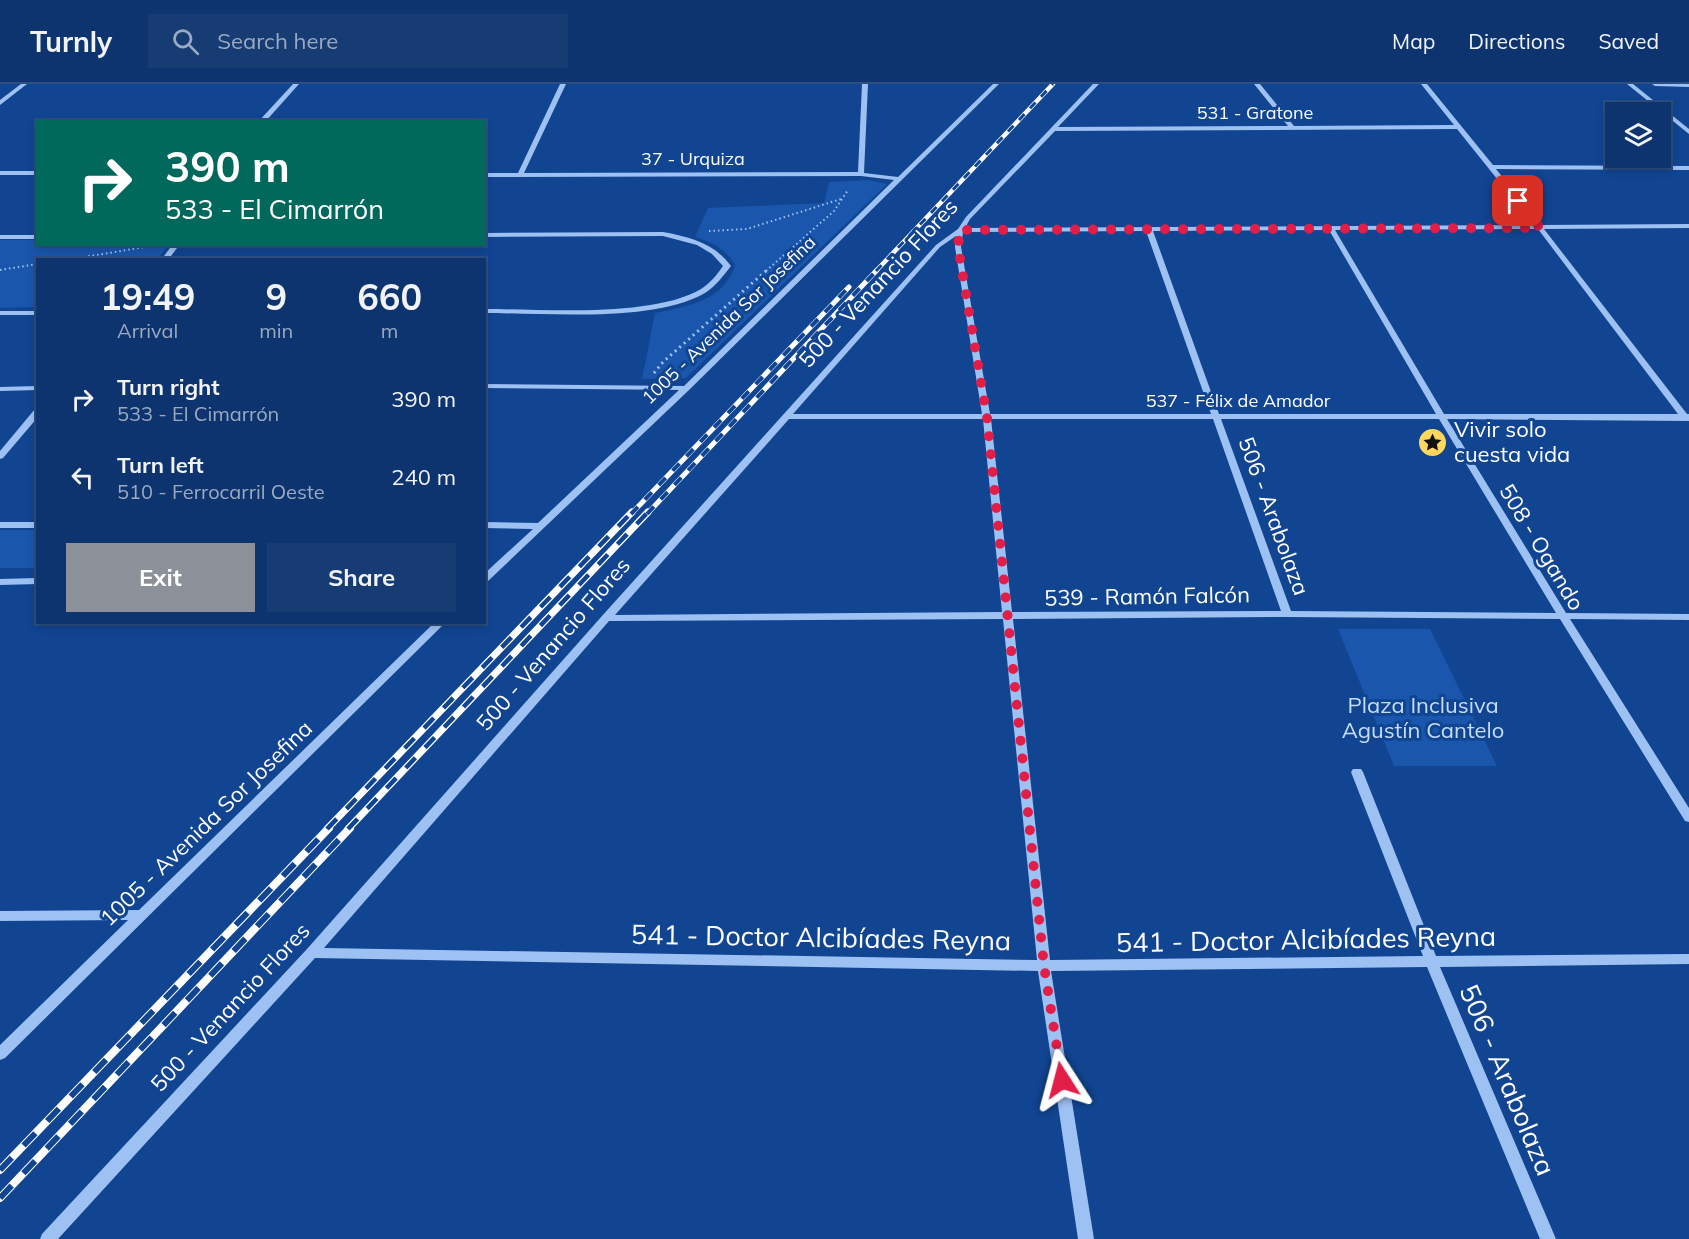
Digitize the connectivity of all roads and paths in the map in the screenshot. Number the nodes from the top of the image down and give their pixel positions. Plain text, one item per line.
1 (24, 84) edge
2 (296, 84) edge
3 (563, 84) edge
4 (865, 84) edge
5 (996, 84) edge
6 (1096, 84) edge
7 (1257, 84) edge
8 (1424, 84) edge
9 (1630, 84) edge
10 (1655, 84) edge
11 (1689, 85) edge
12 (0, 102) edge
13 (263, 120) edge
14 (1292, 127) junction
15 (1458, 127) junction
16 (1053, 129) junction
17 (1689, 132) edge
18 (1490, 167) junction
19 (1689, 168) edge
20 (0, 173) edge
21 (36, 173) edge
22 (861, 174) junction
23 (486, 175) edge
24 (519, 175) junction
25 (900, 179) junction
26 (853, 186) dead end
27 (841, 199) junction
28 (1689, 226) edge
29 (1540, 228) junction
30 (960, 230) junction
31 (1149, 230) junction
32 (1332, 230) junction
33 (699, 232) dead end
34 (486, 235) edge
35 (0, 237) edge
36 (36, 237) edge
37 (150, 246) edge
38 (175, 246) edge
39 (78, 258) edge
40 (166, 258) edge
41 (36, 264) edge
42 (0, 270) edge
43 (486, 310) edge
44 (0, 313) edge
45 (36, 313) edge
46 (486, 386) edge
47 (644, 386) junction
48 (0, 388) edge
49 (36, 388) edge
50 (686, 388) junction
51 (36, 413) edge
52 (788, 416) junction
53 (1439, 416) junction
54 (1215, 417) junction
55 (987, 418) junction
56 (1687, 419) edge
57 (0, 456) edge
58 (0, 525) edge
59 (36, 525) edge
60 (486, 525) edge
61 (541, 526) junction
62 (486, 579) edge
63 (36, 581) edge
64 (0, 582) edge
65 (1287, 614) junction
66 (1008, 617) junction
67 (1562, 617) junction
68 (1689, 617) edge
69 (606, 618) junction
70 (439, 624) edge
71 (1357, 772) dead end
72 (1689, 818) edge
73 (142, 915) junction
74 (0, 916) edge
75 (312, 953) junction
76 (1689, 960) edge
77 (1432, 963) junction
78 (1044, 966) junction
79 (0, 1054) edge
80 (48, 1239) edge
81 (1086, 1239) edge
82 (1548, 1239) edge

1 - 12 street
2 - 13 street
3 - 24 street
4 - 22 street
5 - 25 street, 1005 - Avenida Sor Josefina
6 - 16 street, 500 - Venancio Flores
7 - 14 street
8 - 15 street
9 - 17 street
10 - 11 street
14 - 15 street, 531 - Gratone
14 - 16 street, 531 - Gratone
15 - 18 street
16 - 30 street, 500 - Venancio Flores
18 - 19 street
18 - 29 street
20 - 21 street
22 - 24 street, 37 - Urquiza
22 - 25 street, 37 - Urquiza
23 - 24 street, 37 - Urquiza
25 - 50 street, 1005 - Avenida Sor Josefina
26 - 27 path
27 - 33 path
27 - 47 path
28 - 29 street
29 - 32 street
29 - 56 street
30 - 31 street
30 - 52 street, 500 - Venancio Flores
30 - 55 street
31 - 32 street
31 - 54 street, 506 - Arabolaza
32 - 53 street, 508 - Ogando
34 - 43 street
35 - 36 street
37 - 39 path
38 - 40 street
41 - 42 path
44 - 45 street
46 - 47 street
47 - 50 street
48 - 49 street
50 - 61 street, 1005 - Avenida Sor Josefina
51 - 57 street
52 - 55 street, 537 - Félix de Amador
52 - 69 street, 500 - Venancio Flores
53 - 54 street, 537 - Félix de Amador
53 - 56 street, 537 - Félix de Amador
53 - 67 street, 508 - Ogando
54 - 55 street, 537 - Félix de Amador
54 - 65 street, 506 - Arabolaza
55 - 66 street
58 - 59 street
60 - 61 street
61 - 62 street, 1005 - Avenida Sor Josefina
63 - 64 street
65 - 66 street, 539 - Ramón Falcón
65 - 67 street, 539 - Ramón Falcón
66 - 69 street, 539 - Ramón Falcón
66 - 78 street
67 - 68 street, 539 - Ramón Falcón
67 - 72 street, 508 - Ogando
69 - 75 street, 500 - Venancio Flores
70 - 73 street, 1005 - Avenida Sor Josefina
71 - 77 street, 506 - Arabolaza
73 - 74 street
73 - 79 street, 1005 - Avenida Sor Josefina
75 - 78 street, 541 - Doctor Alcibíades Reyna
75 - 80 street, 500 - Venancio Flores
76 - 77 street, 541 - Doctor Alcibíades Reyna
77 - 78 street, 541 - Doctor Alcibíades Reyna
77 - 82 street, 506 - Arabolaza
78 - 81 street

